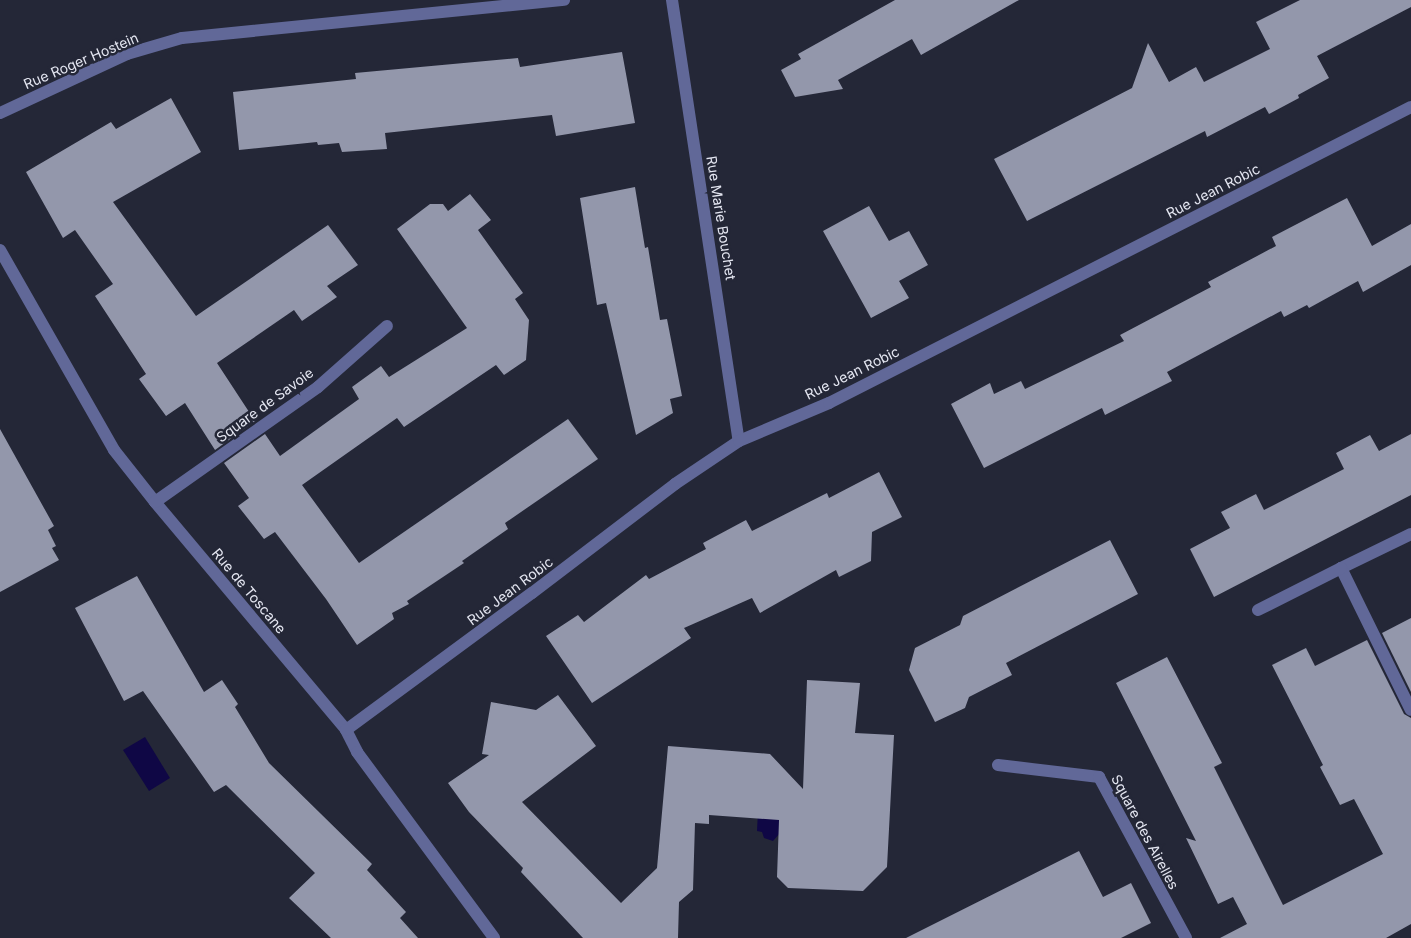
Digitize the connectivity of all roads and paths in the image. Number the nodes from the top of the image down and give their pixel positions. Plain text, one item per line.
1 (564, 0) edge
2 (672, 0) edge
3 (1411, 107) edge
4 (0, 113) edge
5 (0, 250) edge
6 (387, 326) dead end
7 (739, 441) junction
8 (155, 502) junction
9 (1411, 534) edge
10 (1341, 568) junction
11 (1258, 610) dead end
12 (1411, 710) edge
13 (346, 730) junction
14 (998, 765) dead end
15 (494, 938) edge
16 (1186, 938) edge

1 - 4 street, Rue Roger Hostein
2 - 7 street, Rue Marie Bouchet
3 - 7 street, Rue Jean Robic
5 - 8 street, Rue de Toscane
6 - 8 street, Square de Savoie
7 - 13 street, Rue Jean Robic
8 - 13 street, Rue de Toscane
9 - 10 street
10 - 11 street
10 - 12 street
13 - 15 street, Rue de Toscane
14 - 16 street, Square des Airelles

